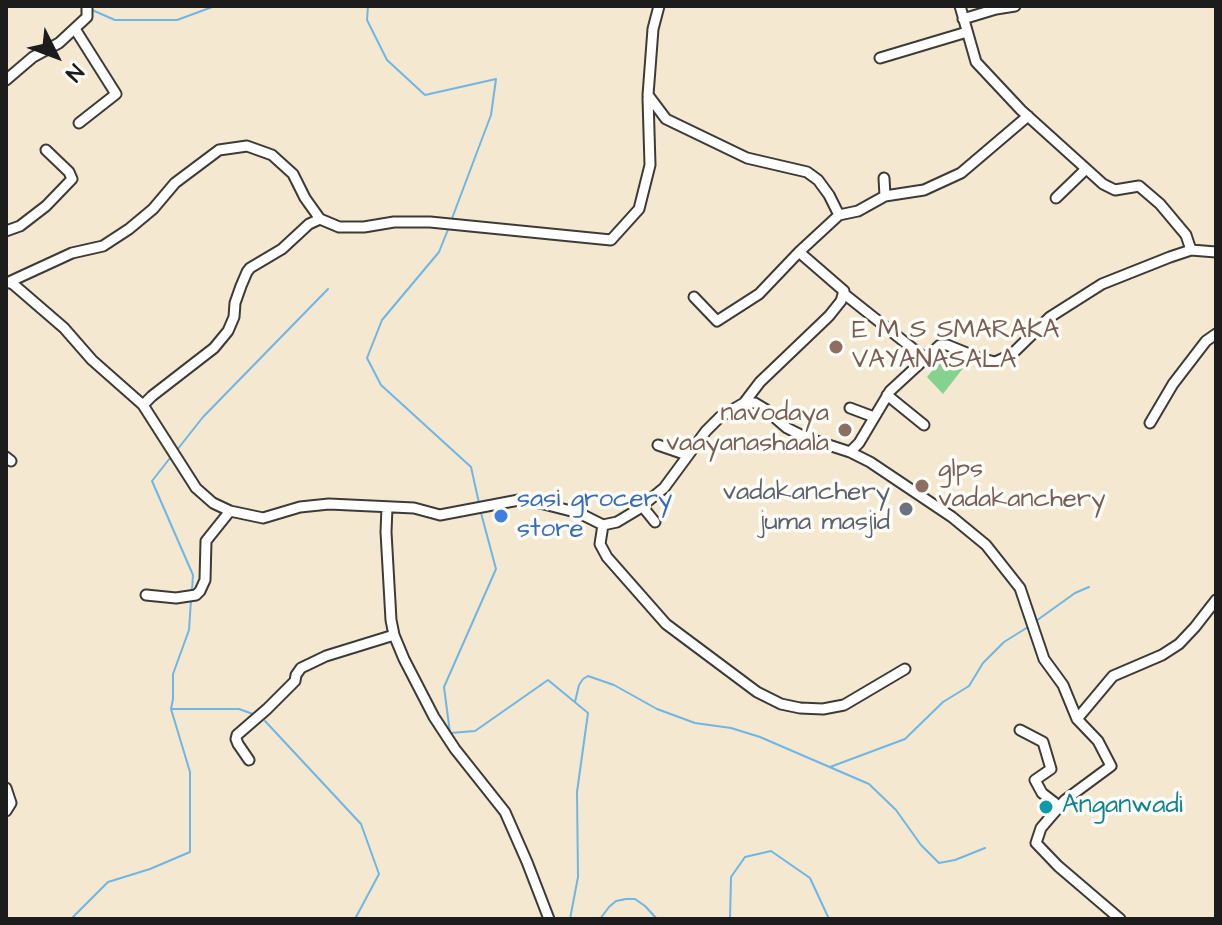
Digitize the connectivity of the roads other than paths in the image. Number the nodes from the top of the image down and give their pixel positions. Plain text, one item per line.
1 (87, 6) edge
2 (659, 6) edge
3 (960, 6) edge
4 (1015, 6) edge
5 (963, 19) junction
6 (75, 29) junction
7 (967, 32) junction
8 (880, 58) dead end
9 (6, 80) edge
10 (648, 95) junction
11 (657, 107) junction
12 (1028, 116) junction
13 (649, 119) junction
14 (79, 123) dead end
15 (46, 150) dead end
16 (1086, 169) junction
17 (884, 178) dead end
18 (885, 196) junction
19 (1056, 198) dead end
20 (839, 215) junction
21 (320, 219) junction
22 (6, 231) edge
23 (1191, 250) junction
24 (799, 252) junction
25 (1216, 252) edge
26 (7, 282) edge
27 (843, 293) junction
28 (694, 297) dead end
29 (1216, 334) edge
30 (926, 359) junction
31 (887, 395) junction
32 (744, 403) junction
33 (143, 405) junction
34 (850, 408) dead end
35 (874, 417) junction
36 (1150, 423) dead end
37 (924, 425) dead end
38 (658, 445) dead end
39 (850, 452) junction
40 (687, 455) junction
41 (642, 506) junction
42 (387, 507) junction
43 (230, 511) junction
44 (655, 522) dead end
45 (603, 525) junction
46 (146, 595) dead end
47 (1216, 600) edge
48 (394, 635) junction
49 (905, 669) dead end
50 (1077, 719) junction
51 (1020, 730) dead end
52 (249, 760) dead end
53 (6, 788) edge
54 (6, 811) edge
55 (1055, 812) junction
56 (549, 919) edge
57 (1120, 919) edge

1 - 6 street
2 - 10 street
3 - 5 street
4 - 5 street
5 - 7 street
6 - 9 street
6 - 14 street
7 - 8 street
7 - 12 street
10 - 11 street
10 - 13 street
11 - 13 street
11 - 20 street
12 - 16 street
12 - 18 street
13 - 21 street
15 - 22 street
16 - 19 street
16 - 23 street
17 - 18 street
18 - 20 street
20 - 24 street
21 - 26 street
21 - 33 street
23 - 25 street
23 - 30 street
24 - 27 street
24 - 28 street
26 - 33 street
27 - 30 street
27 - 32 street
29 - 36 street
30 - 31 street
31 - 35 street
31 - 37 street
32 - 39 street
32 - 40 street
33 - 43 street
34 - 35 street
35 - 39 street
38 - 40 street
39 - 50 street
40 - 41 street
41 - 44 street
41 - 45 street
42 - 43 street
42 - 45 street
42 - 48 street
43 - 46 street
45 - 49 street
47 - 50 street
48 - 52 street
48 - 56 street
50 - 55 street
51 - 55 street
53 - 54 street
55 - 57 street

